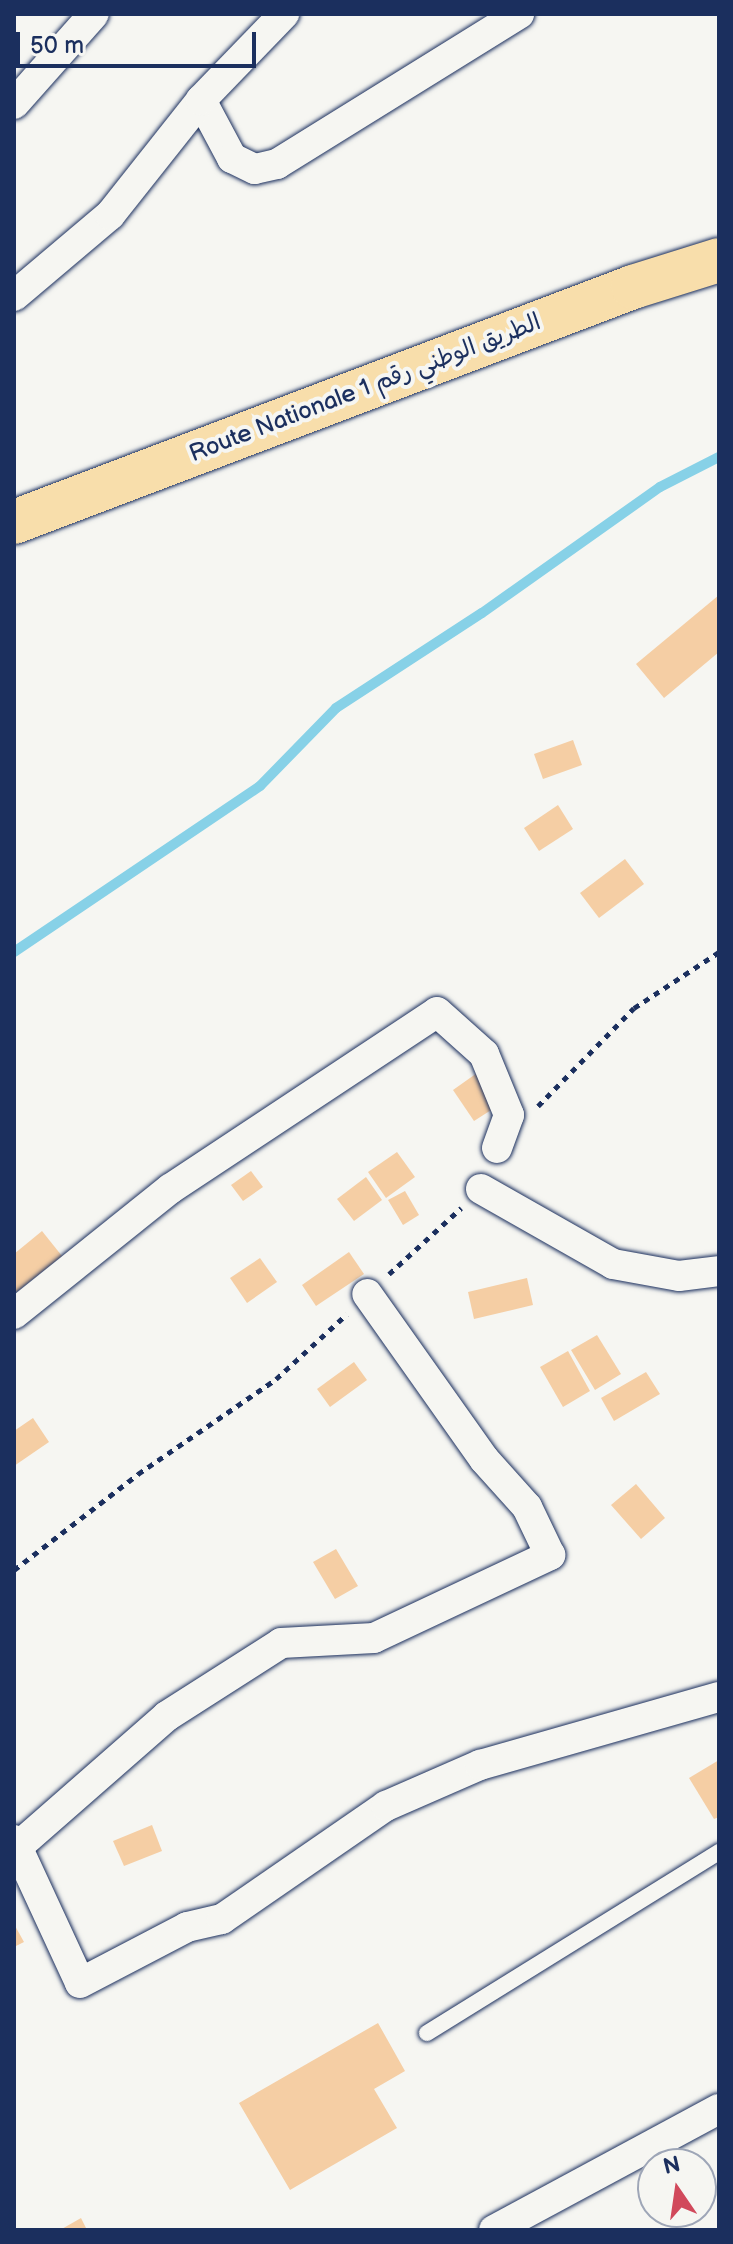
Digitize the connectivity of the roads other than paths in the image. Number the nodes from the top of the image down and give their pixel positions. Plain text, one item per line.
1 (94, 14) edge
2 (519, 14) edge
3 (271, 19) edge
4 (201, 100) junction
5 (14, 104) edge
6 (719, 260) edge
7 (14, 296) edge
8 (14, 522) edge
9 (497, 1148) dead end
10 (481, 1189) dead end
11 (719, 1271) edge
12 (367, 1294) dead end
13 (14, 1314) edge
14 (719, 1697) edge
15 (15, 1846) edge
16 (719, 1852) edge
17 (427, 2033) dead end
18 (719, 2109) edge
19 (494, 2230) edge

1 - 5 street
2 - 4 street
3 - 4 street
4 - 7 street
6 - 8 highway, Route Nationale الطريق الوطني رقم 1
9 - 13 street
10 - 11 street
12 - 15 street
14 - 15 street
16 - 17 lane
18 - 19 street

